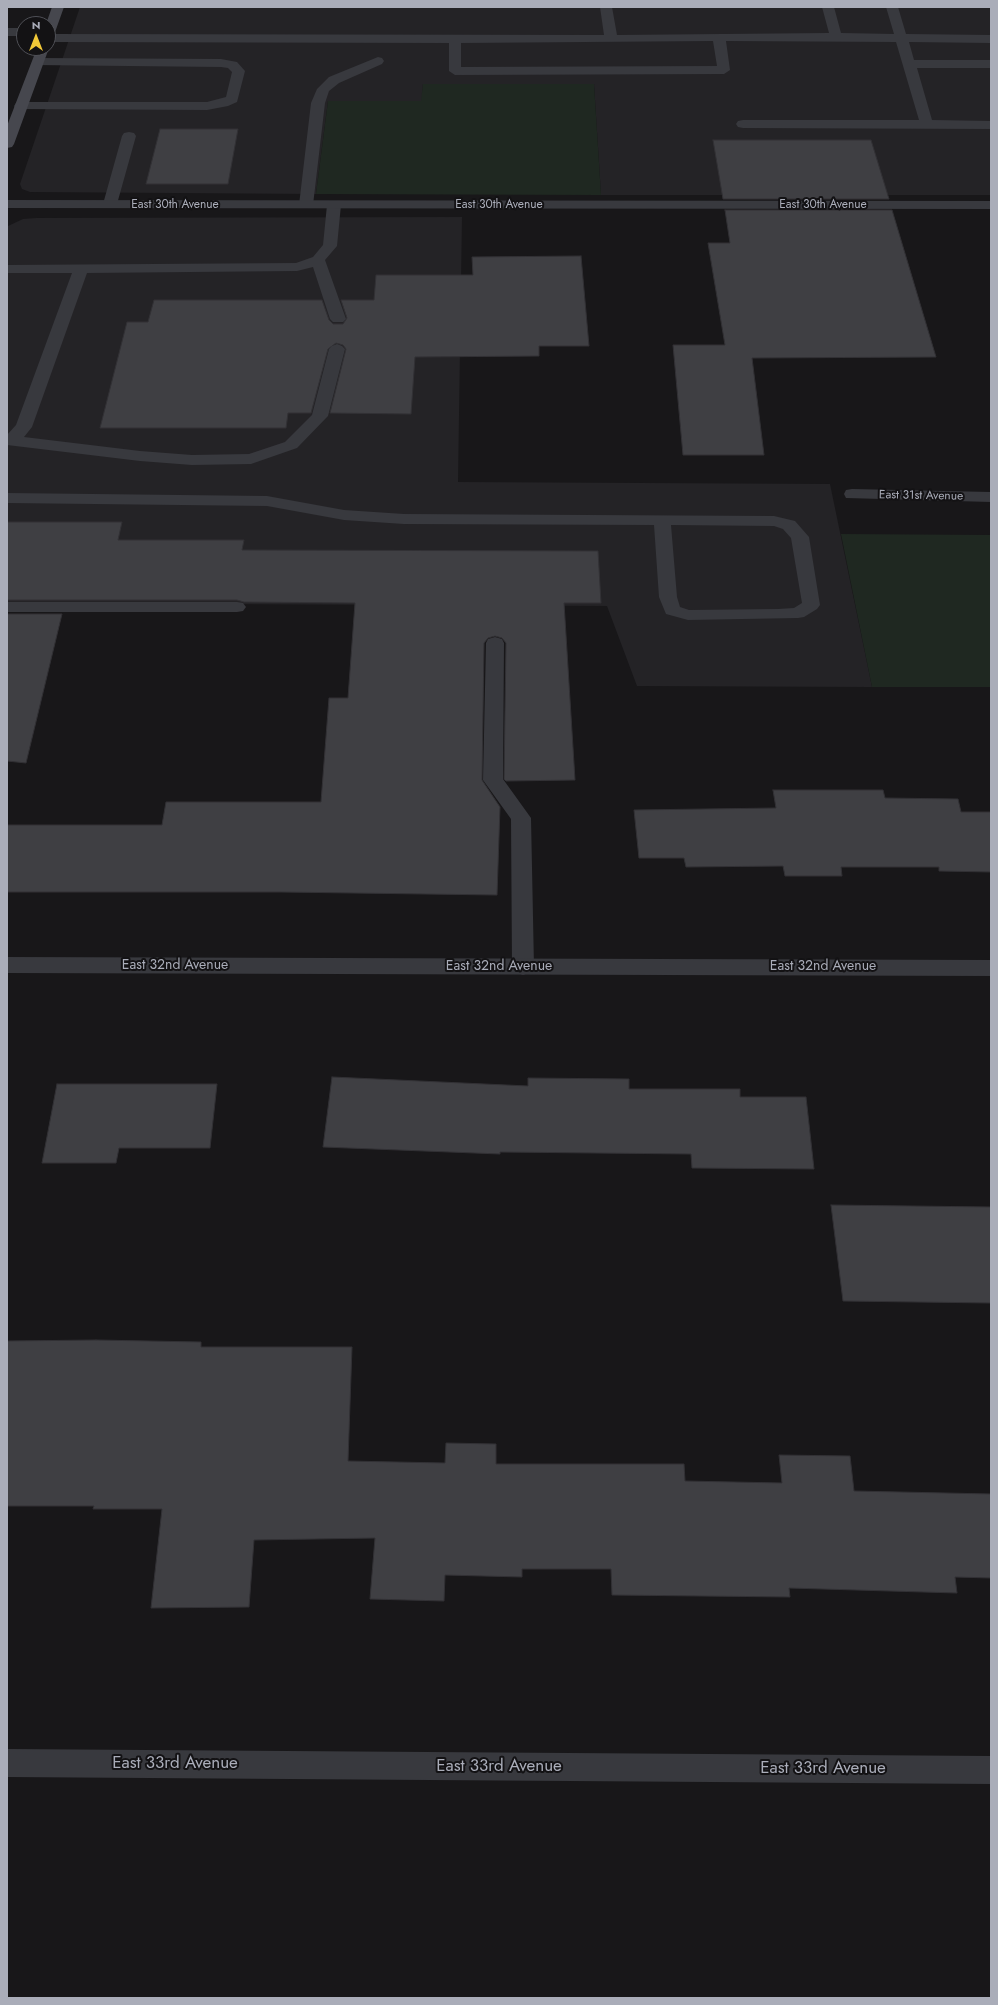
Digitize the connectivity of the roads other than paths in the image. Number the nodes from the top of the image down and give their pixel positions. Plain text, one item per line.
1 (606, 7) edge
2 (828, 7) edge
3 (892, 7) edge
4 (56, 34) edge
5 (719, 38) junction
6 (836, 38) junction
7 (902, 38) junction
8 (455, 39) junction
9 (611, 39) junction
10 (991, 39) edge
11 (40, 56) edge
12 (378, 61) dead end
13 (38, 62) junction
14 (910, 64) junction
15 (991, 64) edge
16 (21, 106) junction
17 (743, 124) dead end
18 (928, 124) junction
19 (991, 125) edge
20 (129, 136) dead end
21 (7, 144) edge
22 (7, 204) edge
23 (110, 204) junction
24 (306, 205) junction
25 (334, 205) junction
26 (991, 205) edge
27 (318, 260) junction
28 (81, 268) junction
29 (7, 269) edge
30 (338, 319) dead end
31 (337, 349) dead end
32 (9, 440) edge
33 (852, 494) dead end
34 (991, 497) edge
35 (7, 498) edge
36 (662, 520) junction
37 (7, 607) edge
38 (237, 607) dead end
39 (495, 643) dead end
40 (7, 965) edge
41 (523, 967) junction
42 (991, 968) edge
43 (7, 1763) edge
44 (991, 1770) edge

1 - 9 street
2 - 6 street
3 - 7 street
4 - 8 street
5 - 6 street
5 - 8 street
5 - 9 street
6 - 7 street
7 - 10 street
7 - 14 street
8 - 9 street
11 - 13 main road
12 - 24 street
13 - 16 main road
13 - 16 street
14 - 15 street
14 - 18 street
16 - 21 main road
17 - 18 street
18 - 19 street
20 - 23 street
22 - 23 street, East 30th Avenue
23 - 24 street, East 30th Avenue
24 - 25 street, East 30th Avenue
25 - 26 street, East 30th Avenue
25 - 27 street
27 - 28 street
27 - 30 street
28 - 29 street
28 - 32 street
31 - 32 street
33 - 34 street, East 31st Avenue
35 - 36 street
36 - 36 street
37 - 38 street
39 - 41 street
40 - 41 street, East 32nd Avenue
41 - 42 street, East 32nd Avenue
43 - 44 street, East 33rd Avenue

